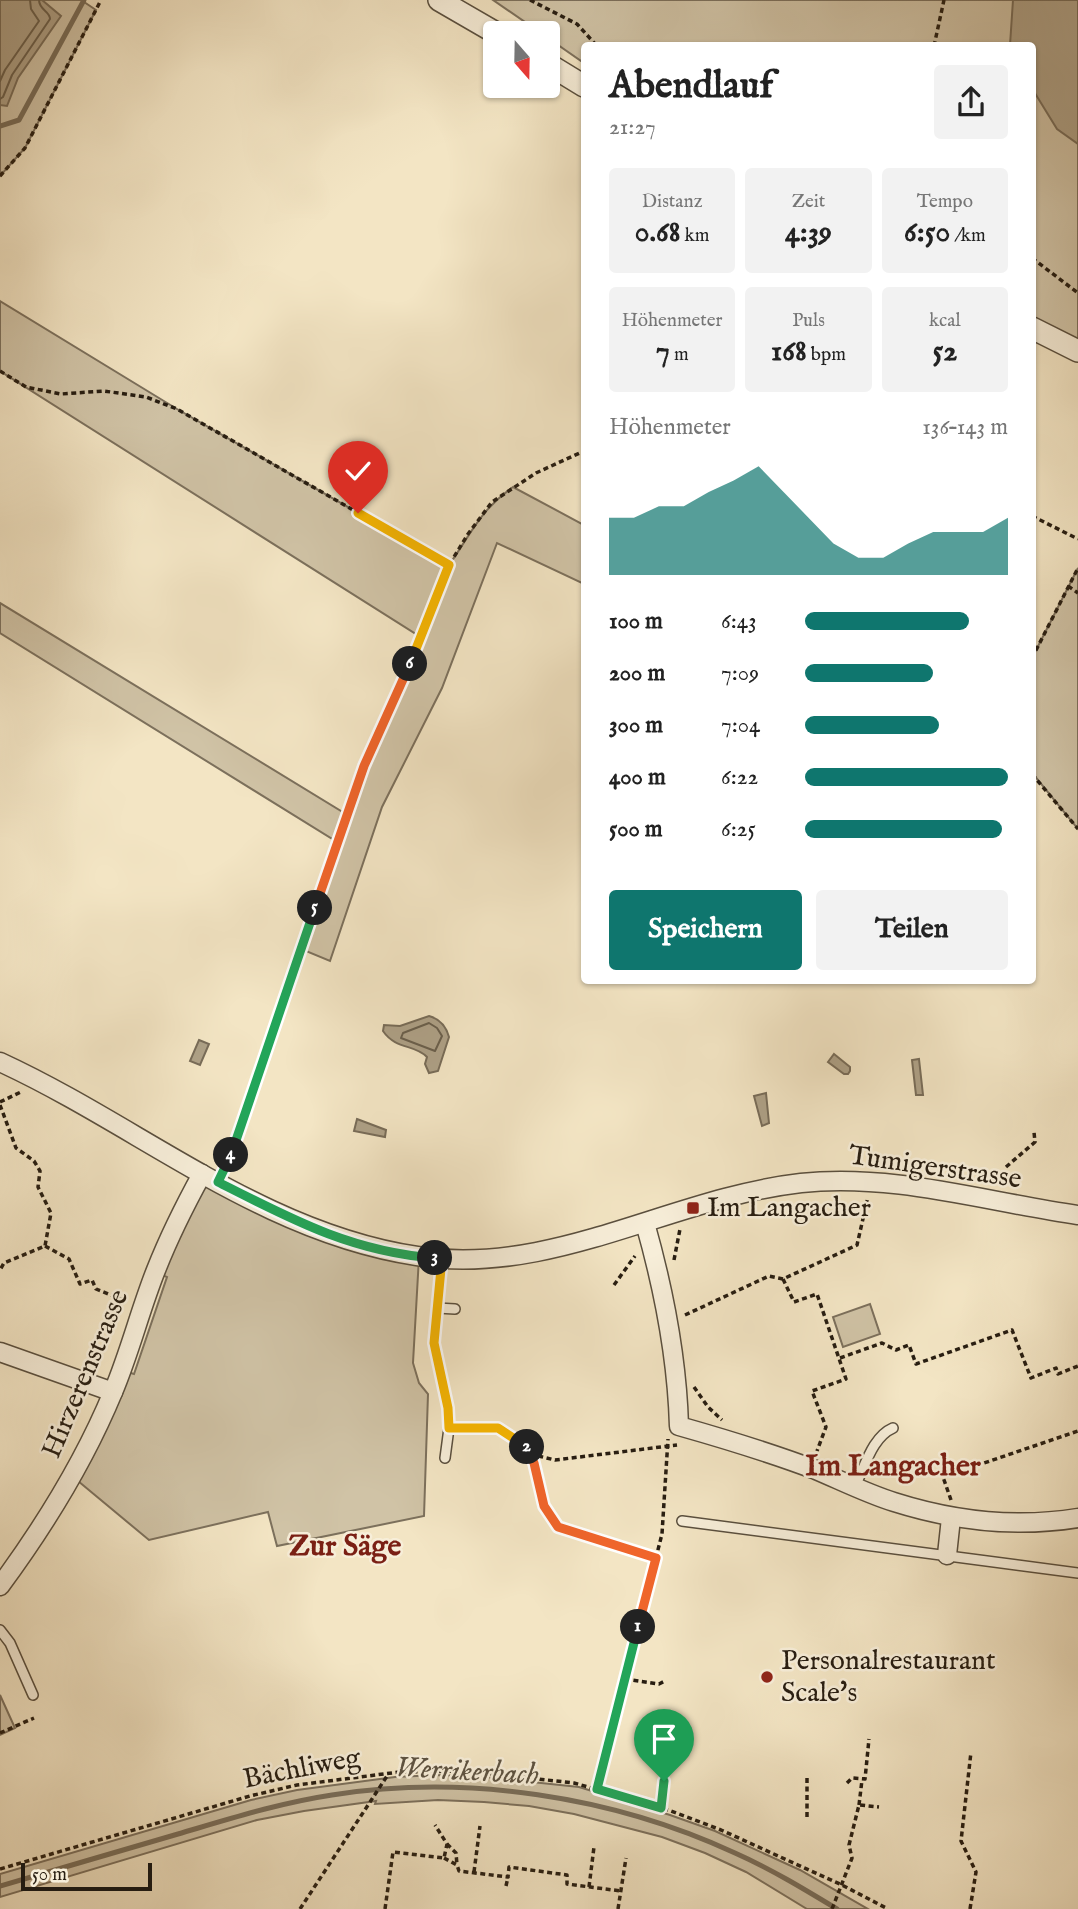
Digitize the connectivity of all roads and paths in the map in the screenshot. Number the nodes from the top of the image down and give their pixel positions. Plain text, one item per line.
1 (101, 0) edge
2 (439, 0) edge
3 (530, 0) edge
4 (944, 0) edge
5 (483, 25) edge
6 (593, 42) edge
7 (935, 42) edge
8 (560, 71) edge
9 (581, 84) edge
10 (0, 176) edge
11 (1036, 261) edge
12 (1078, 293) edge
13 (1036, 330) edge
14 (1078, 351) edge
15 (0, 371) edge
16 (581, 452) edge
17 (1036, 518) edge
18 (1078, 539) edge
19 (449, 565) junction
20 (1078, 568) edge
21 (1068, 586) junction
22 (1078, 593) edge
23 (1036, 650) edge
24 (1036, 779) edge
25 (1078, 829) edge
26 (0, 1062) edge
27 (0, 1105) edge
28 (1034, 1132) dead end
29 (1006, 1167) dead end
30 (202, 1174) junction
31 (218, 1182) junction
32 (871, 1182) junction
33 (1078, 1215) edge
34 (646, 1223) junction
35 (45, 1246) junction
36 (442, 1258) junction
37 (0, 1270) edge
38 (783, 1279) junction
39 (143, 1307) junction
40 (437, 1308) junction
41 (455, 1309) dead end
42 (685, 1315) dead end
43 (0, 1352) edge
44 (840, 1358) junction
45 (1078, 1366) edge
46 (113, 1392) junction
47 (449, 1428) junction
48 (887, 1428) dead end
49 (1078, 1431) edge
50 (668, 1437) dead end
51 (678, 1444) dead end
52 (668, 1446) junction
53 (817, 1451) dead end
54 (530, 1454) junction
55 (445, 1458) dead end
56 (855, 1486) junction
57 (951, 1510) junction
58 (1078, 1518) edge
59 (682, 1521) dead end
60 (947, 1555) junction
61 (656, 1558) junction
62 (1078, 1573) edge
63 (0, 1586) edge
64 (0, 1630) edge
65 (625, 1679) junction
66 (665, 1681) dead end
67 (33, 1695) dead end
68 (34, 1718) dead end
69 (0, 1732) edge
70 (869, 1739) dead end
71 (971, 1752) dead end
72 (388, 1773) junction
73 (807, 1778) dead end
74 (863, 1779) junction
75 (664, 1781) dead end
76 (847, 1783) dead end
77 (597, 1789) junction
78 (859, 1805) junction
79 (879, 1807) dead end
80 (661, 1808) junction
81 (807, 1817) dead end
82 (435, 1825) dead end
83 (480, 1826) dead end
84 (447, 1844) junction
85 (594, 1847) dead end
86 (444, 1858) junction
87 (626, 1858) dead end
88 (457, 1865) junction
89 (0, 1869) edge
90 (474, 1872) junction
91 (508, 1877) junction
92 (842, 1885) junction
93 (506, 1886) dead end
94 (589, 1887) junction
95 (621, 1891) junction
96 (300, 1909) edge
97 (386, 1909) edge
98 (618, 1909) edge
99 (832, 1909) edge
100 (888, 1909) edge
101 (970, 1909) edge

1 - 10 path
2 - 5 street
3 - 6 path
4 - 7 path
8 - 9 street
11 - 12 path
13 - 14 street
15 - 19 path
16 - 19 path
17 - 18 path
19 - 31 path
20 - 21 path
21 - 22 path
21 - 23 path
24 - 25 path
26 - 30 street, Tumigerstrasse
27 - 35 path
28 - 29 path
30 - 31 street, Tumigerstrasse
30 - 39 street, Hirzerenstrasse
31 - 36 street, Tumigerstrasse
32 - 33 street, Tumigerstrasse
32 - 34 street, Tumigerstrasse
32 - 38 path
34 - 36 street, Tumigerstrasse
34 - 56 street
35 - 37 path
35 - 39 path
36 - 40 lane
38 - 42 path
38 - 44 path
39 - 46 street, Hirzerenstrasse
40 - 41 lane
40 - 47 lane
43 - 46 street
44 - 45 path
44 - 53 path
46 - 63 street, Hirzerenstrasse
47 - 54 path
47 - 55 lane
48 - 56 lane
49 - 57 path
50 - 52 path
51 - 52 path
52 - 54 path
52 - 61 path
54 - 61 path
56 - 57 street
57 - 58 street
57 - 60 street
59 - 60 lane
60 - 62 lane
61 - 65 path
64 - 67 lane
65 - 66 path
65 - 77 path
68 - 69 path
70 - 74 path
71 - 101 path
72 - 77 path, Bächliweg
72 - 89 path, Bächliweg
72 - 96 path
73 - 81 path
74 - 76 path
74 - 78 path
75 - 80 path
77 - 80 path, Bächliweg
78 - 79 path
78 - 92 path
80 - 92 path, Bächliweg
82 - 84 path
83 - 90 path
84 - 86 path
84 - 88 path
85 - 94 path
86 - 88 path
86 - 97 path
87 - 95 path
88 - 90 path
90 - 91 path
91 - 93 path
91 - 94 path
92 - 99 path
92 - 100 path, Bächliweg
94 - 95 path
95 - 98 path

